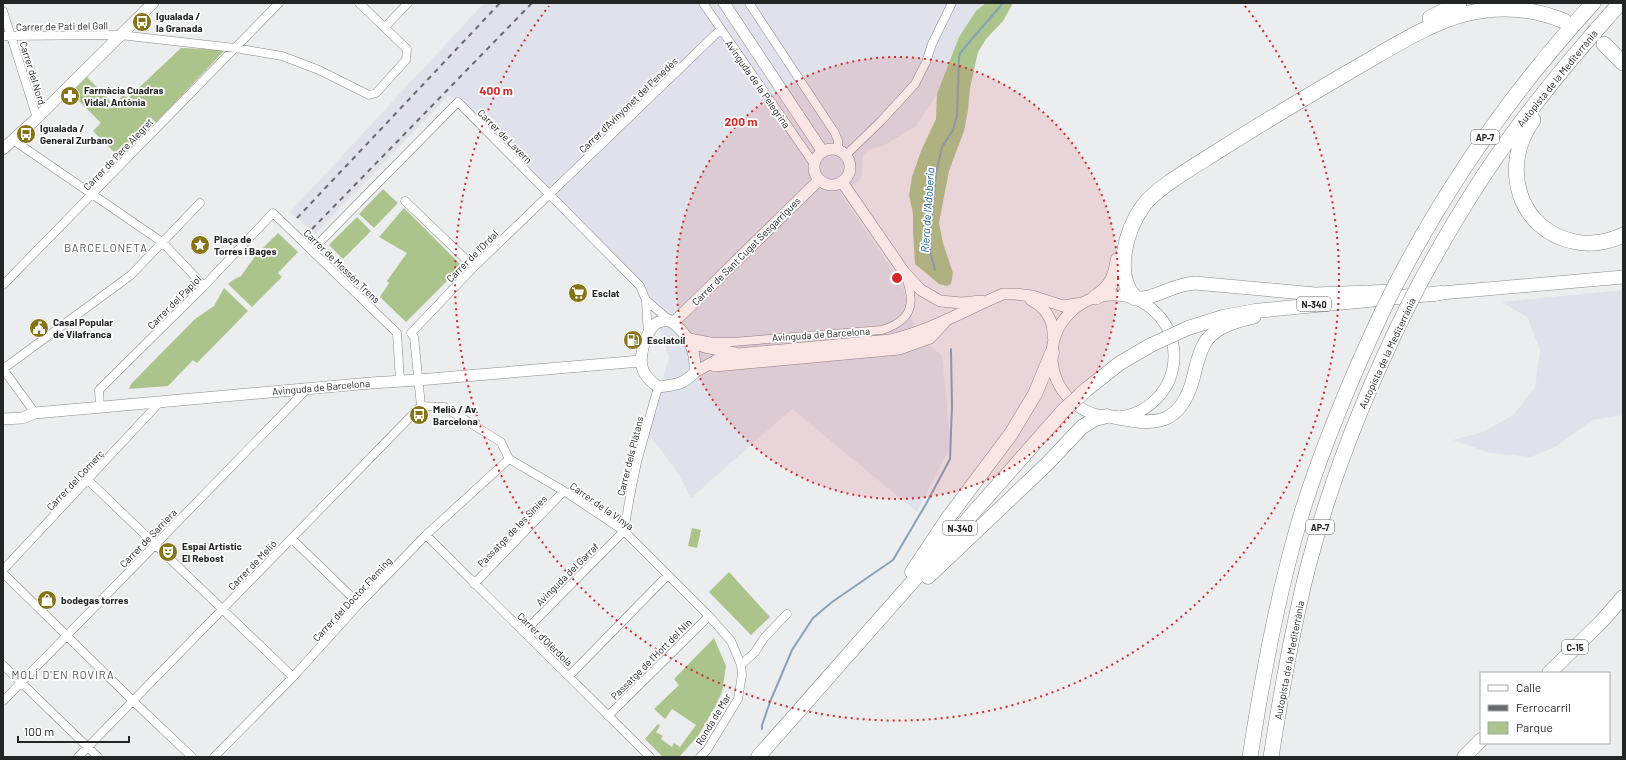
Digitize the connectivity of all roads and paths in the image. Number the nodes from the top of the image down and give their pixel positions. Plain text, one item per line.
1 (154, 3) edge
2 (279, 3) edge
3 (359, 3) edge
4 (408, 3) edge
5 (703, 3) edge
6 (724, 3) edge
7 (749, 3) edge
8 (952, 3) edge
9 (1459, 3) edge
10 (1593, 3) edge
11 (1620, 3) edge
12 (3, 12) edge
13 (1564, 21) tunnel mouth
14 (384, 27) junction
15 (721, 29) junction
16 (120, 35) junction
17 (7, 36) edge
18 (1604, 44) tunnel mouth
19 (235, 48) junction
20 (1574, 55) junction
21 (1623, 63) edge
22 (37, 118) junction
23 (13, 140) junction
24 (3, 149) edge
25 (823, 152) junction
26 (842, 153) junction
27 (814, 164) junction
28 (819, 180) junction
29 (842, 182) junction
30 (92, 194) junction
31 (549, 195) junction
32 (405, 201) dead end
33 (200, 203) dead end
34 (273, 213) joint
35 (1623, 235) edge
36 (162, 242) junction
37 (312, 250) junction
38 (474, 267) junction
39 (904, 272) junction
40 (1623, 277) edge
41 (3, 285) edge
42 (204, 286) junction
43 (1442, 293) junction
44 (1022, 295) junction
45 (1135, 298) junction
46 (646, 300) junction
47 (990, 300) junction
48 (1089, 300) junction
49 (946, 321) junction
50 (671, 322) junction
51 (411, 333) junction
52 (396, 334) junction
53 (648, 336) junction
54 (688, 340) junction
55 (1052, 349) junction
56 (737, 354) junction
57 (641, 361) junction
58 (3, 369) edge
59 (697, 370) junction
60 (418, 380) junction
61 (400, 381) junction
62 (658, 387) junction
63 (307, 388) junction
64 (160, 402) junction
65 (421, 406) junction
66 (100, 407) junction
67 (34, 413) junction
68 (1110, 417) junction
69 (3, 419) edge
70 (509, 459) junction
71 (88, 480) junction
72 (564, 491) junction
73 (624, 531) junction
74 (426, 536) junction
75 (292, 539) junction
76 (155, 545) junction
77 (3, 571) edge
78 (668, 575) junction
79 (474, 584) junction
80 (1623, 588) edge
81 (1623, 597) edge
82 (359, 604) junction
83 (223, 609) junction
84 (1623, 610) edge
85 (787, 614) dead end
86 (709, 616) junction
87 (1602, 621) junction
88 (524, 632) junction
89 (67, 635) junction
90 (857, 645) junction
91 (3, 664) edge
92 (740, 665) junction
93 (1550, 672) edge
94 (1561, 672) edge
95 (569, 676) junction
96 (293, 677) junction
97 (21, 683) junction
98 (3, 701) edge
99 (133, 701) junction
100 (608, 716) junction
101 (1480, 741) edge
102 (1488, 744) edge
103 (88, 747) junction
104 (78, 757) edge
105 (98, 757) edge
106 (192, 757) edge
107 (214, 757) edge
108 (650, 757) edge
109 (700, 757) edge
110 (758, 757) edge
111 (1250, 757) edge
112 (1271, 757) edge
113 (1464, 757) edge
114 (1475, 757) edge

1 - 16 street
2 - 19 street, Carrer de Pere Alegret
3 - 14 street
4 - 14 street
5 - 15 street, Avinguda de la Pelegrina
6 - 25 street, Avinguda de la Pelegrina
7 - 26 street
8 - 26 street
9 - 48 highway
10 - 111 highway, Autopista de la Mediterrània / AP-7, bridge
11 - 20 highway, Autopista de la Mediterrània / AP-7
12 - 17 street, Carrer del Nord
13 - 45 highway
14 - 19 street, Carrer de Pati del Gall
15 - 27 street, Avinguda de la Pelegrina
15 - 31 street, Carrer d'Avinyonet del Penedès
16 - 17 street, Carrer de Pati del Gall
16 - 19 street, Carrer de Pati del Gall
16 - 22 street
17 - 22 street, Carrer del Nord
18 - 21 highway
19 - 30 street, Carrer de Pere Alegret
20 - 35 highway
20 - 112 highway, Autopista de la Mediterrània / AP-7, bridge
22 - 23 street
23 - 24 street
23 - 30 street
25 - 26 street
25 - 27 street
26 - 29 street
27 - 28 street
28 - 29 street
28 - 50 street, Carrer de Sant Cugat Sesgarrigues
29 - 39 street
30 - 36 street
30 - 41 street, Carrer de Pere Alegret
31 - 37 street, Carrer de Lavern
31 - 38 street, Carrer de l'Ordal
31 - 46 street, Carrer de Lavern
32 - 38 street
33 - 36 street
34 - 37 street, Carrer de Mossèn Trens
34 - 42 street, Carrer del Papiol
36 - 42 street
36 - 58 street
37 - 52 street, Carrer de Mossèn Trens
38 - 51 street, Carrer de l'Ordal
39 - 47 street
39 - 54 street, Avinguda de Barcelona
40 - 43 main road, N-340
42 - 66 street, Carrer del Papiol
43 - 45 main road
43 - 68 main road
43 - 90 highway, N-340, bridge
44 - 47 street
44 - 48 street
44 - 55 street
45 - 48 street
45 - 68 street
46 - 50 street, Carrer de Lavern
46 - 53 street, Carrer de Lavern
47 - 49 street, Avinguda de Barcelona
48 - 55 street
49 - 56 street, Avinguda de Barcelona
49 - 59 street
50 - 53 street
50 - 54 street
51 - 52 street
51 - 60 street
52 - 61 street
53 - 57 street
54 - 56 street, Avinguda de Barcelona
54 - 59 street
55 - 68 street
55 - 90 highway
56 - 59 street, Avinguda de Barcelona
57 - 60 street, Avinguda de Barcelona
57 - 62 street
58 - 67 street
59 - 62 street
60 - 61 street, Avinguda de Barcelona
60 - 65 street
61 - 63 street, Avinguda de Barcelona
62 - 73 street, Carrer dels Plàtans
63 - 64 street, Avinguda de Barcelona
63 - 76 street, Carrer de Sarriera
64 - 66 street, Avinguda de Barcelona
64 - 71 street, Carrer del Comerç
65 - 70 street
65 - 75 street, Carrer de Melió
66 - 67 street, Avinguda de Barcelona
67 - 69 street, Avinguda de Barcelona
68 - 90 highway
70 - 72 street, Carrer de la Vinya
70 - 74 street, Carrer del Doctor Fleming
71 - 76 street
71 - 77 street, Carrer del Comerç
72 - 73 street, Carrer de la Vinya
72 - 79 street, Passatge de les Sínies
73 - 78 street, Carrer de la Vinya
73 - 88 street, Avinguda del Garraf
74 - 79 street, Carrer d'Olèrdola
74 - 82 street, Carrer del Doctor Fleming
75 - 82 street
75 - 83 street, Carrer de Melió
76 - 83 street
76 - 89 street, Carrer de Sarriera
77 - 89 street
78 - 86 street, Carrer de la Vinya
78 - 95 street
79 - 88 street, Carrer d'Olèrdola
80 - 87 highway
81 - 87 highway, C-15
82 - 96 street, Carrer del Doctor Fleming
83 - 96 street
83 - 99 street, Carrer de Melió
84 - 94 highway, C-15
85 - 92 street
86 - 92 street, Carrer de la Vinya
86 - 100 street, Passatge de l'Hort del Nin
87 - 93 highway, C-15
88 - 95 street, Carrer d'Olèrdola
89 - 97 street, Carrer de Sarriera
89 - 99 street
90 - 110 highway, N-340
91 - 97 street
92 - 109 street, Ronda de Mar
95 - 100 street, Carrer d'Olèrdola
96 - 107 street, Carrer del Doctor Fleming
97 - 98 street, Carrer de Sarriera
97 - 103 street
99 - 103 street, Carrer de Melió
99 - 106 street
100 - 108 street, Carrer d'Olèrdola
101 - 113 highway
102 - 114 highway
103 - 104 street, Carrer de Melió
103 - 105 street

